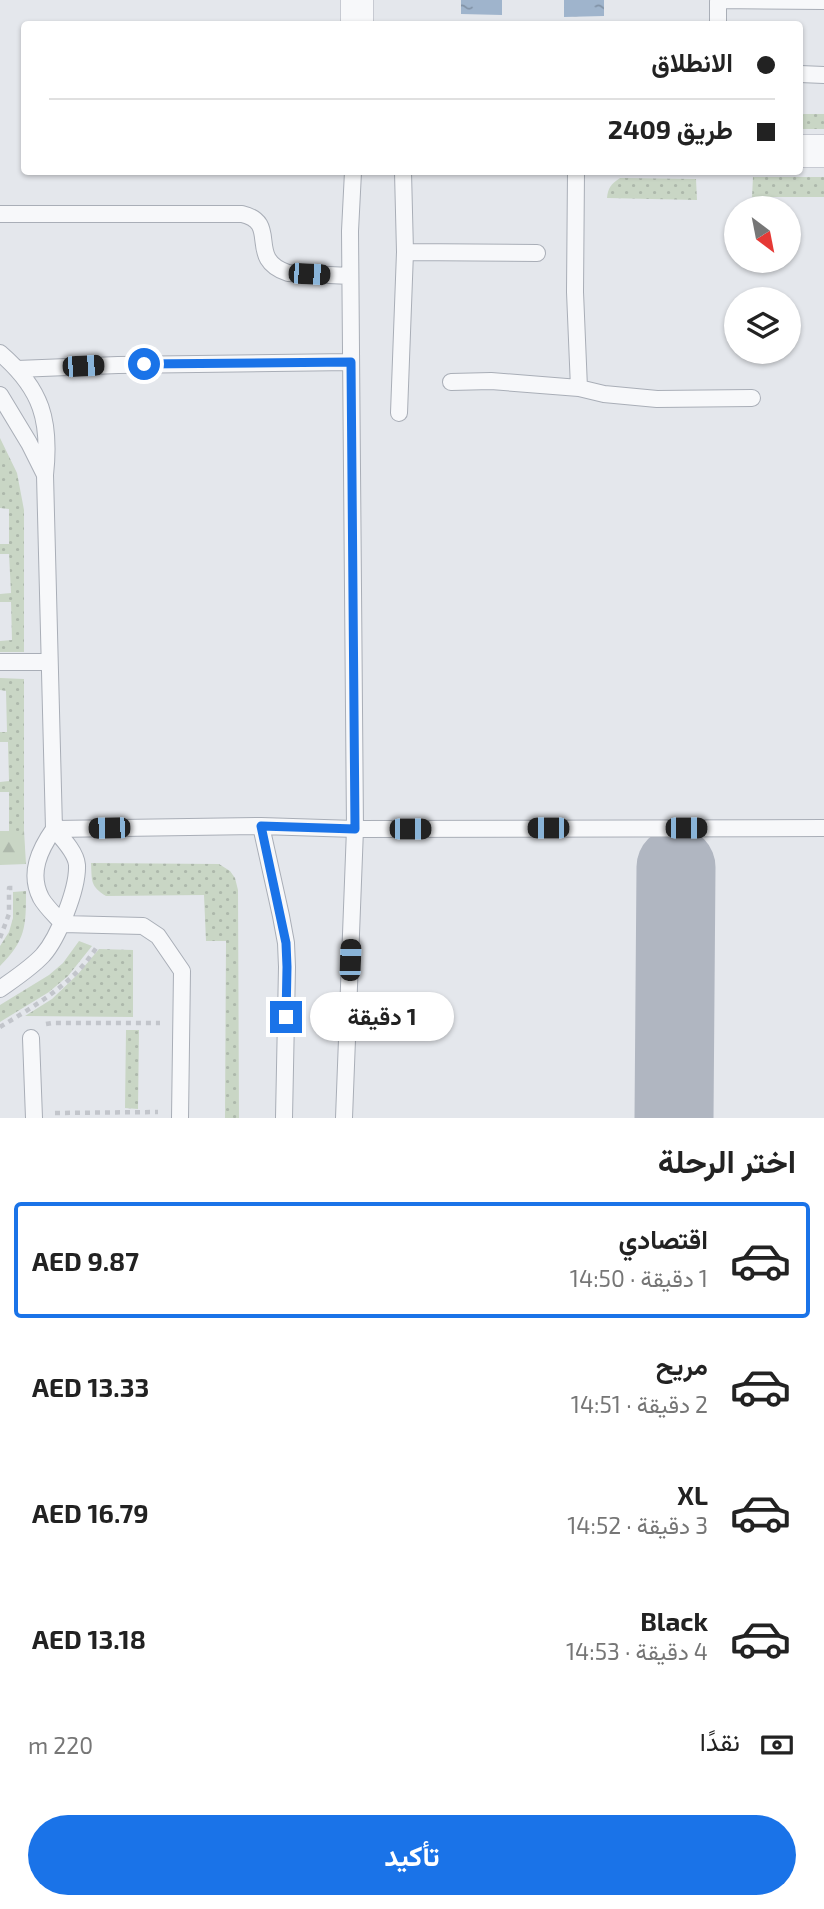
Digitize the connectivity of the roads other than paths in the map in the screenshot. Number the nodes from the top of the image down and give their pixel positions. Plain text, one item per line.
1 (357, 0) edge
2 (718, 0) edge
3 (824, 1) edge
4 (357, 21) edge
5 (718, 21) edge
6 (803, 74) edge
7 (824, 75) edge
8 (803, 151) edge
9 (824, 151) edge
10 (353, 175) edge
11 (403, 175) edge
12 (576, 175) edge
13 (0, 214) edge
14 (405, 252) junction
15 (537, 253) dead end
16 (350, 276) junction
17 (0, 353) edge
18 (351, 362) junction
19 (17, 369) junction
20 (451, 382) dead end
21 (579, 388) junction
22 (0, 395) edge
23 (752, 398) dead end
24 (399, 413) dead end
25 (45, 475) junction
26 (0, 662) edge
27 (48, 662) junction
28 (261, 826) junction
29 (54, 828) junction
30 (824, 828) edge
31 (355, 829) junction
32 (63, 924) junction
33 (0, 989) edge
34 (31, 1038) road end
35 (180, 1115) edge
36 (34, 1116) edge
37 (285, 1118) edge
38 (344, 1118) edge

1 - 4 street
2 - 3 lane
2 - 5 lane
6 - 7 lane
8 - 9 street
10 - 16 lane
11 - 14 lane
12 - 21 lane
13 - 16 lane
14 - 15 lane
14 - 24 lane
16 - 18 lane
17 - 19 lane
18 - 19 lane
18 - 31 lane
19 - 25 lane
20 - 21 lane
21 - 23 lane
22 - 25 lane
25 - 27 lane
26 - 27 lane
27 - 29 lane
28 - 29 lane
28 - 31 lane
28 - 37 lane
29 - 32 lane
29 - 32 lane
30 - 31 lane
31 - 38 lane
32 - 33 lane
32 - 35 lane
34 - 36 lane

